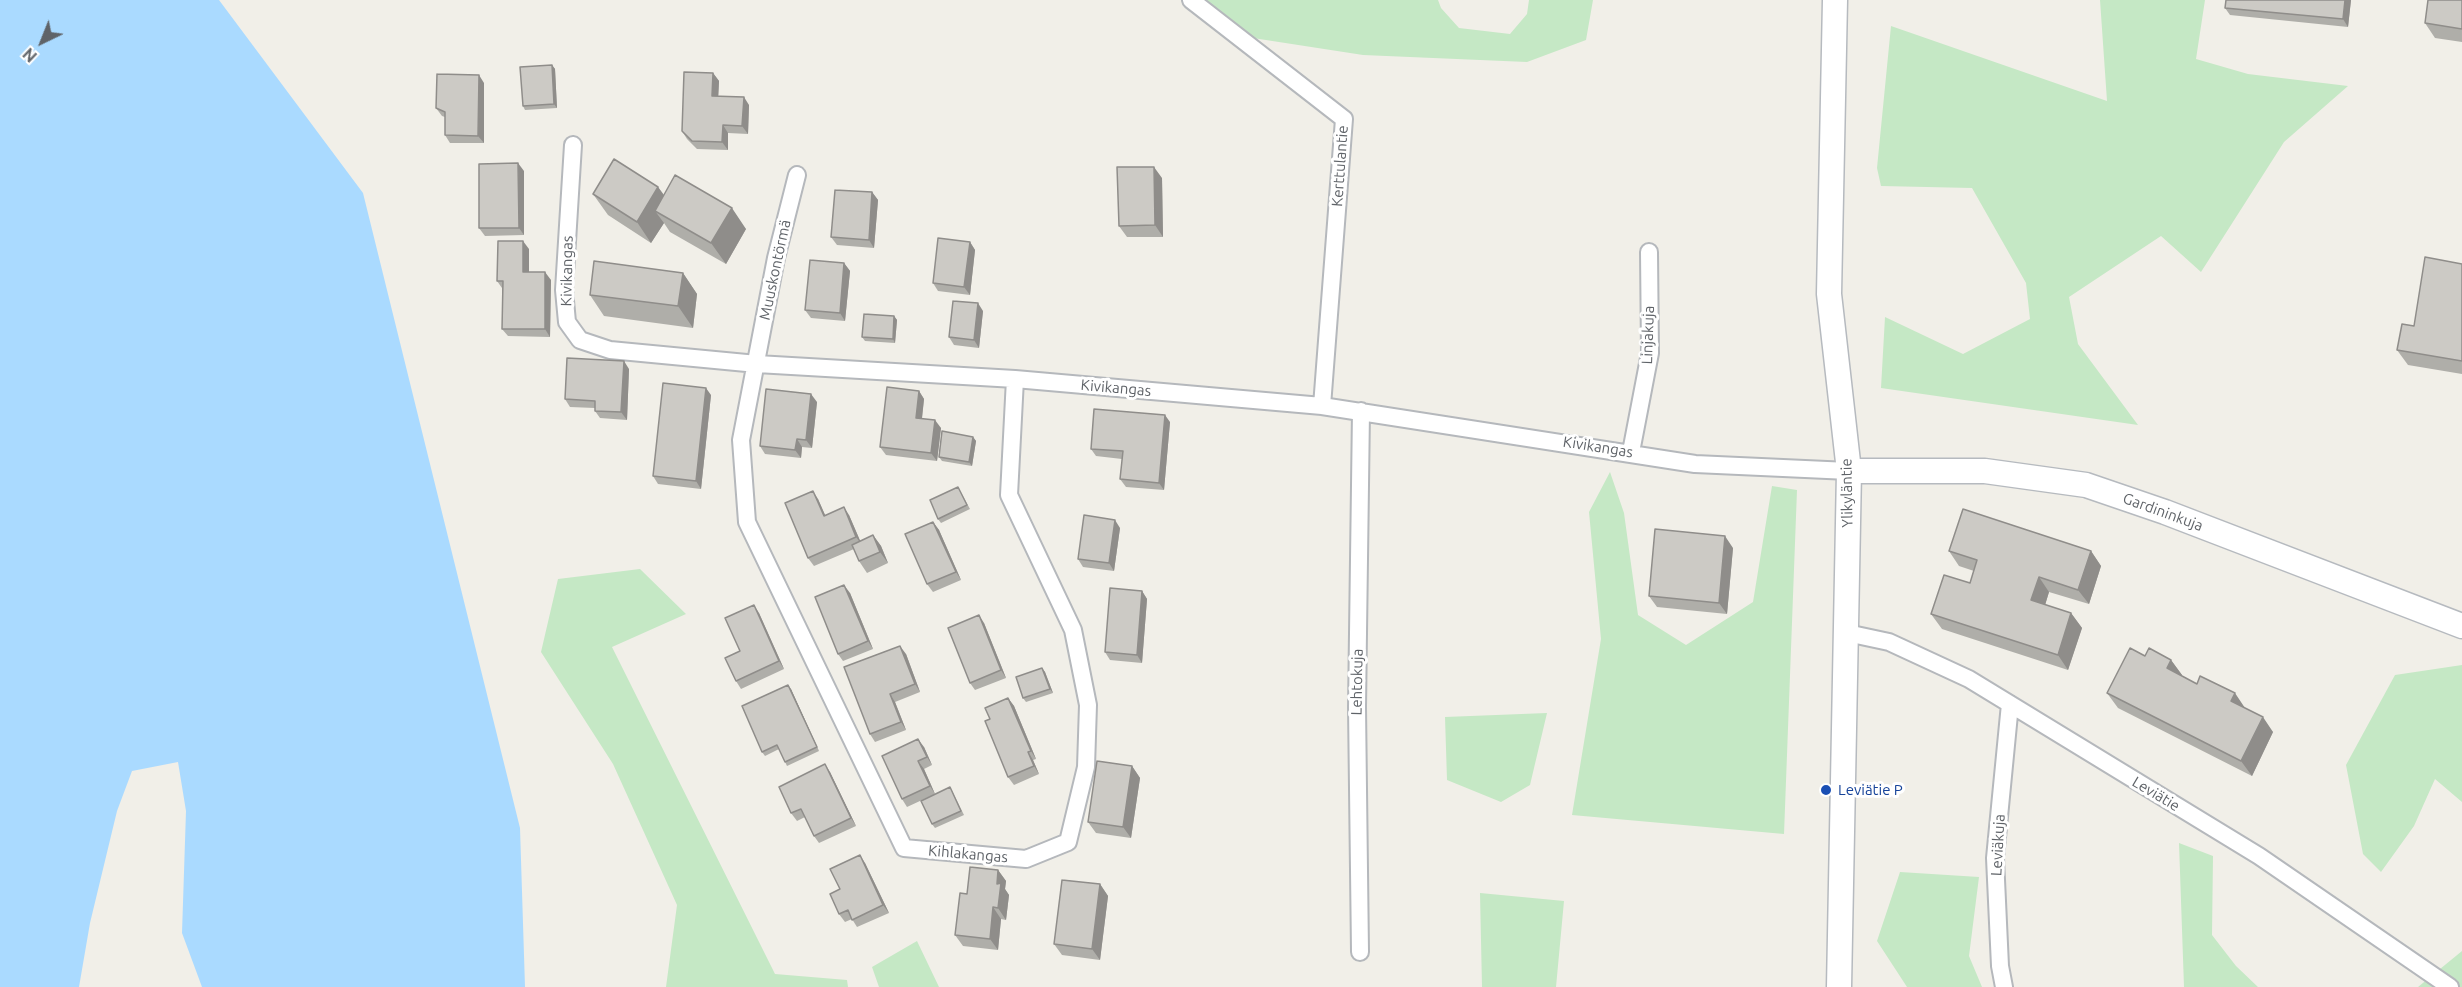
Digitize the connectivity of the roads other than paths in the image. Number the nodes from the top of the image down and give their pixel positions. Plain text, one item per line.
1 (1191, 0) edge
2 (1835, 0) edge
3 (573, 145) dead end
4 (797, 175) dead end
5 (1648, 252) dead end
6 (757, 364) junction
7 (1015, 379) junction
8 (1322, 406) junction
9 (1361, 411) junction
10 (1631, 452) junction
11 (1849, 471) junction
12 (2462, 626) edge
13 (1846, 633) junction
14 (2010, 704) junction
15 (1360, 952) dead end
16 (1839, 987) edge
17 (2004, 987) edge
18 (2450, 987) edge

1 - 8 street, Kerttulantie
2 - 11 main road, Ylikyläntie
3 - 6 street, Kivikangas
4 - 6 street, Muuskontörmä
5 - 10 street, Linjakuja
6 - 7 street, Kivikangas
6 - 7 street, Kihlakangas
7 - 8 street, Kivikangas
8 - 9 street, Kivikangas
9 - 10 street, Kivikangas
9 - 15 street, Lehtokuja
10 - 11 street, Kivikangas
11 - 12 main road, Gardininkuja
11 - 13 main road, Ylikyläntie
13 - 14 street, Leviätie
13 - 16 main road, Ylikyläntie
14 - 17 street, Leviäkuja
14 - 18 street, Leviätie

